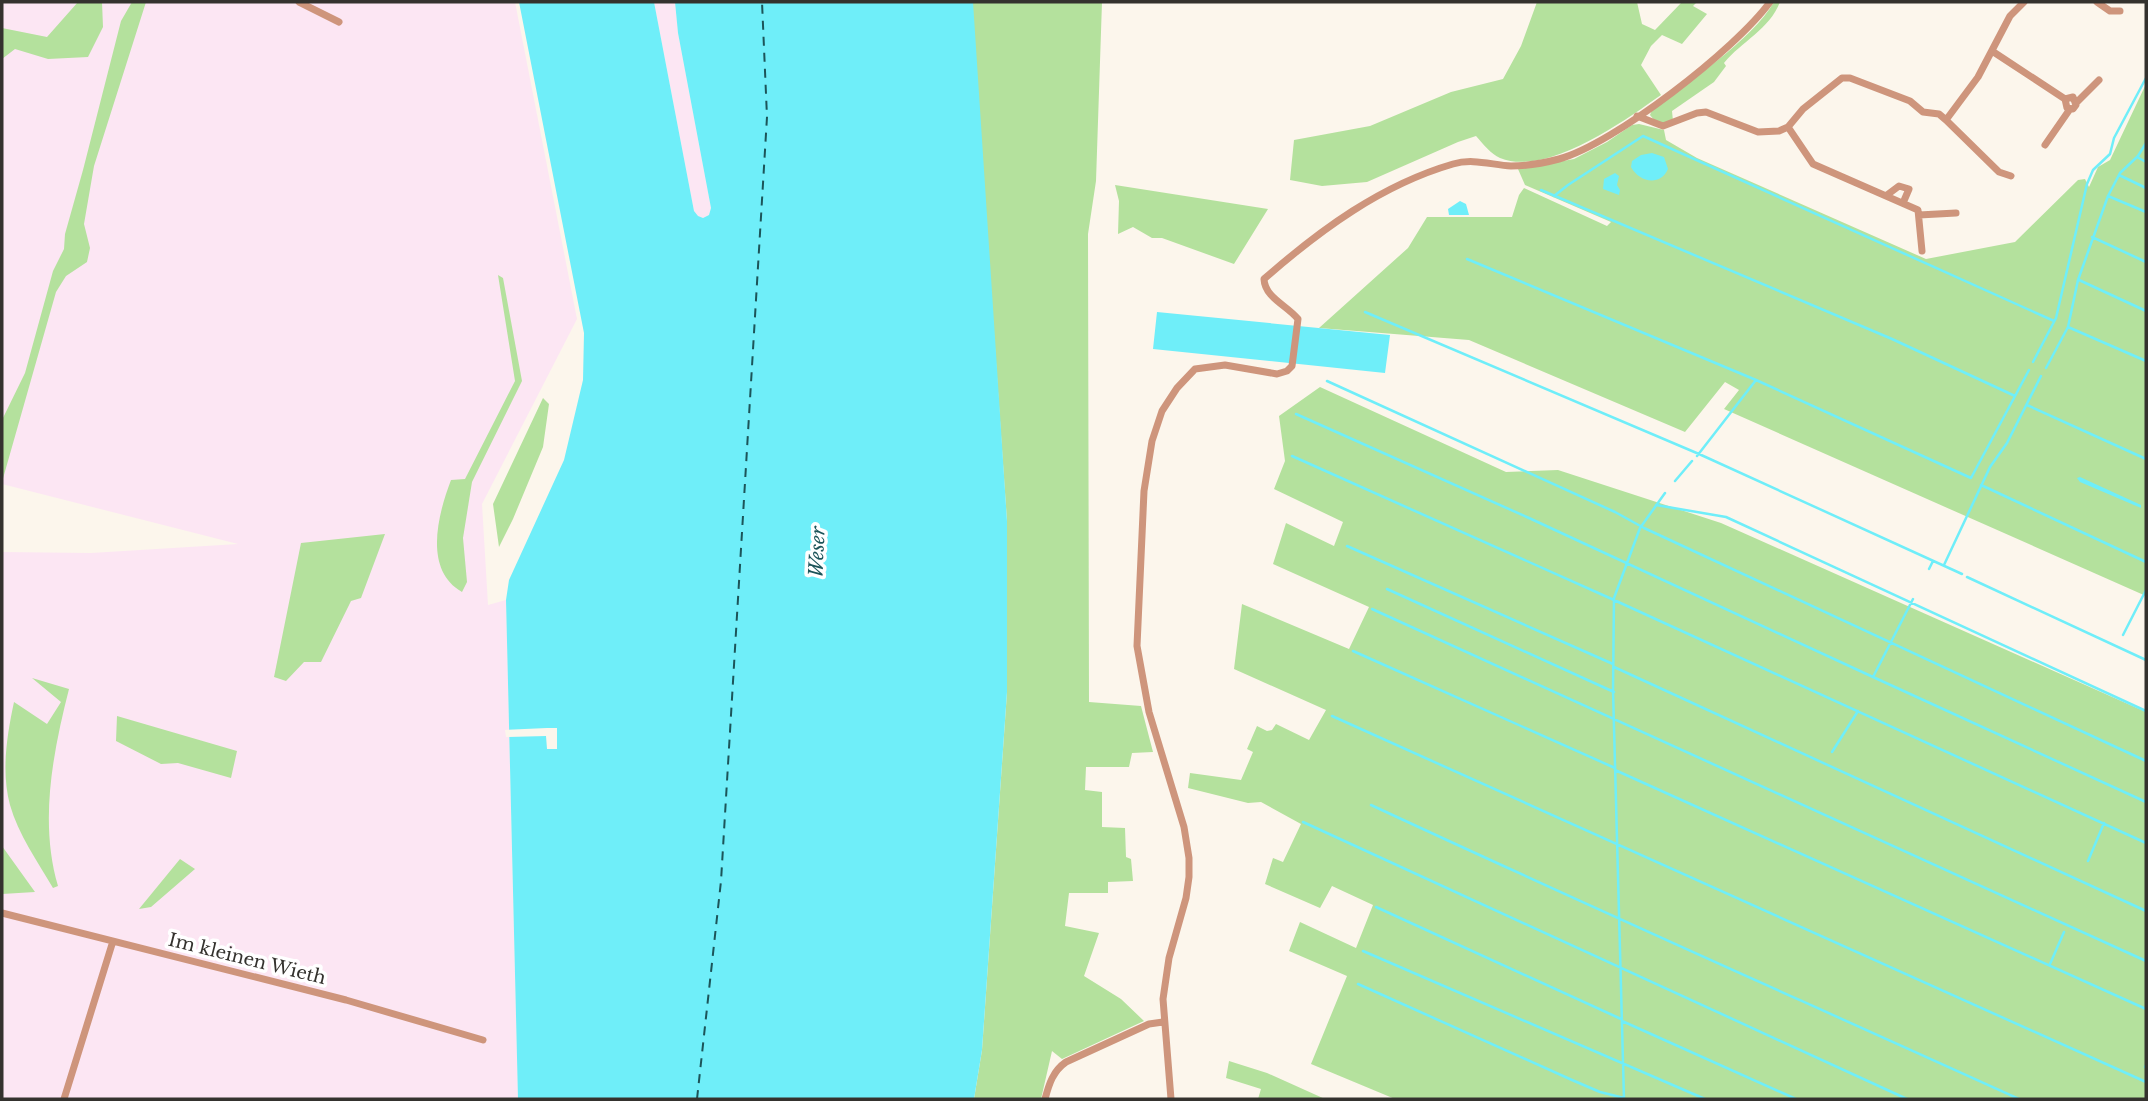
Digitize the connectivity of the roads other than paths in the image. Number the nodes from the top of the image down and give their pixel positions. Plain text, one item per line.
1 (299, 2) edge
2 (1770, 2) edge
3 (2024, 2) edge
4 (2096, 2) edge
5 (2120, 11) dead end
6 (339, 22) dead end
7 (1992, 51) junction
8 (2099, 80) dead end
9 (2064, 99) junction
10 (2077, 102) junction
11 (2070, 109) junction
12 (1637, 116) junction
13 (1945, 120) junction
14 (1788, 127) junction
15 (2045, 145) dead end
16 (2011, 176) dead end
17 (1887, 195) junction
18 (1903, 203) junction
19 (1956, 213) dead end
20 (1919, 215) junction
21 (1922, 251) dead end
22 (2, 913) edge
23 (113, 941) junction
24 (1163, 1022) junction
25 (483, 1040) dead end
26 (64, 1099) edge
27 (1045, 1099) edge
28 (1171, 1099) edge

1 - 6 street
2 - 12 street
3 - 7 street
4 - 5 street
7 - 9 street
7 - 13 street
8 - 10 street
9 - 10 street
9 - 11 street
10 - 11 street
11 - 15 street
12 - 14 street
12 - 24 street
13 - 14 street
13 - 16 street
14 - 17 street
17 - 18 street
17 - 18 street
18 - 20 street
19 - 20 street
20 - 21 street
22 - 23 street, Im kleinen Wieth
23 - 25 street, Im kleinen Wieth
23 - 26 street
24 - 27 street
24 - 28 street

